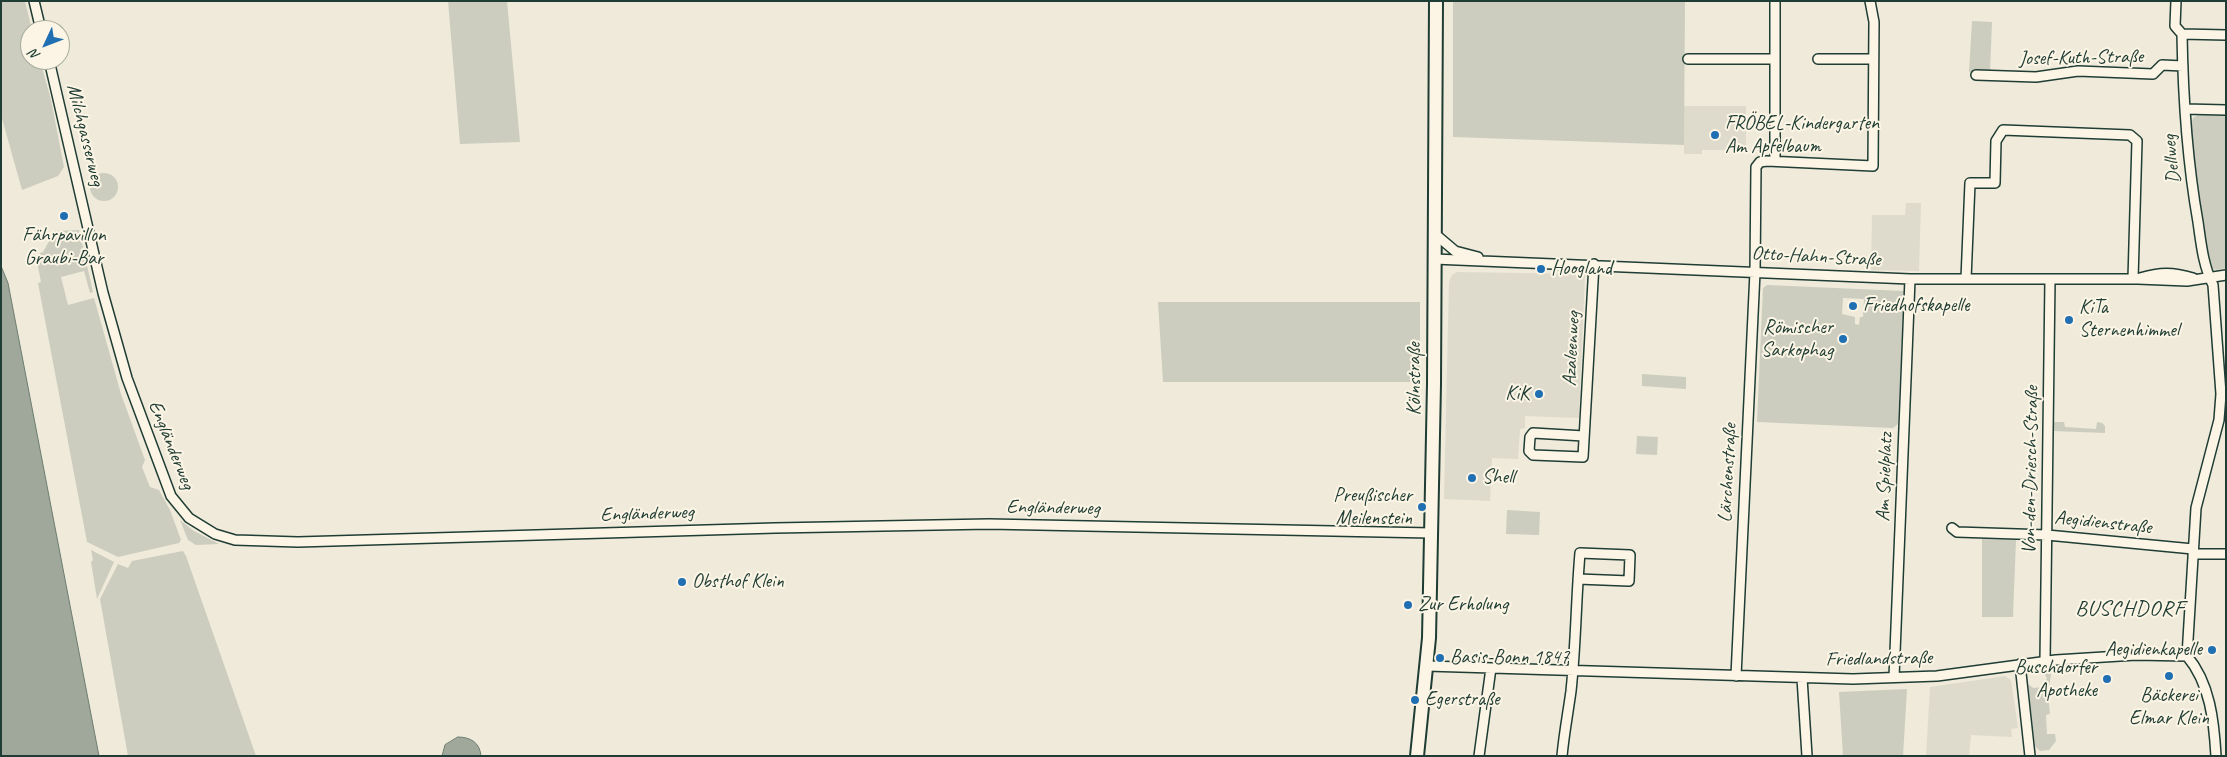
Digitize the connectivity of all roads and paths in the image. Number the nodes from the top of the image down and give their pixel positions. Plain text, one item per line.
1 (34, 1) edge
2 (1436, 1) edge
3 (1774, 1) edge
4 (1870, 1) edge
5 (2176, 1) edge
6 (39, 20) edge
7 (2182, 34) junction
8 (2226, 35) edge
9 (1688, 59) dead end
10 (1775, 59) junction
11 (1818, 59) dead end
12 (1873, 59) junction
13 (2183, 66) junction
14 (51, 70) edge
15 (1976, 75) dead end
16 (2185, 108) junction
17 (2226, 110) edge
18 (1775, 161) junction
19 (87, 218) joint
20 (1435, 234) junction
21 (1434, 259) junction
22 (1493, 261) junction
23 (1594, 264) junction
24 (1755, 272) junction
25 (2226, 275) edge
26 (2210, 278) junction
27 (1910, 279) junction
28 (1966, 279) junction
29 (2050, 279) junction
30 (2135, 279) junction
31 (1584, 436) junction
32 (1952, 528) dead end
33 (1431, 533) junction
34 (2047, 535) junction
35 (2193, 551) junction
36 (2226, 554) edge
37 (1578, 579) junction
38 (2187, 656) junction
39 (2045, 661) junction
40 (2020, 664) junction
41 (1427, 666) junction
42 (1491, 668) junction
43 (1571, 670) junction
44 (1736, 676) junction
45 (1894, 677) junction
46 (1802, 678) junction
47 (1417, 756) edge
48 (1479, 756) edge
49 (1562, 756) edge
50 (1807, 756) edge
51 (2030, 756) edge
52 (2216, 756) edge

1 - 6 street
2 - 20 main road, Kölnstraße
3 - 10 street
4 - 12 street
5 - 7 street, Dellweg
7 - 8 street
7 - 13 street, Dellweg
9 - 10 street
10 - 18 street
11 - 12 street
12 - 18 street
13 - 15 street, Josef-Kuth-Straße
13 - 16 street, Dellweg
14 - 19 street, Milchgasserweg
16 - 17 street
16 - 26 street, Dellweg
18 - 24 street, Lärchenstraße
19 - 33 street, Engländerweg
20 - 21 main road, Kölnstraße
20 - 22 street, Otto-Hahn-Straße
21 - 22 street, Otto-Hahn-Straße
21 - 33 main road, Kölnstraße
22 - 23 street, Otto-Hahn-Straße
23 - 24 street, Otto-Hahn-Straße
23 - 31 street, Azaleenweg
24 - 27 street, Otto-Hahn-Straße
24 - 44 street, Lärchenstraße
25 - 26 street, Otto-Hahn-Straße
26 - 30 street, Otto-Hahn-Straße
26 - 35 street, Dellweg
27 - 28 street, Otto-Hahn-Straße
27 - 45 street, Am Spielplatz
28 - 29 street, Otto-Hahn-Straße
28 - 30 street
29 - 30 street, Otto-Hahn-Straße
29 - 34 street, Von-den-Driesch-Straße
31 - 31 street, Azaleenweg
32 - 34 street, Aegidienstraße
33 - 41 main road, Kölnstraße
34 - 35 street, Aegidienstraße
34 - 39 street, Von-den-Driesch-Straße
35 - 36 street, Aegidienstraße
35 - 38 street, Dellweg
37 - 37 street
37 - 43 street
38 - 39 street, Friedlandstraße
38 - 52 street
39 - 40 street, Friedlandstraße
40 - 45 street, Friedlandstraße
40 - 51 street
41 - 42 street, Friedlandstraße
41 - 47 main road, Kölnstraße
42 - 43 street, Friedlandstraße
42 - 48 street
43 - 44 street, Friedlandstraße
43 - 49 street
44 - 46 street, Friedlandstraße
45 - 46 street, Friedlandstraße
46 - 50 street

